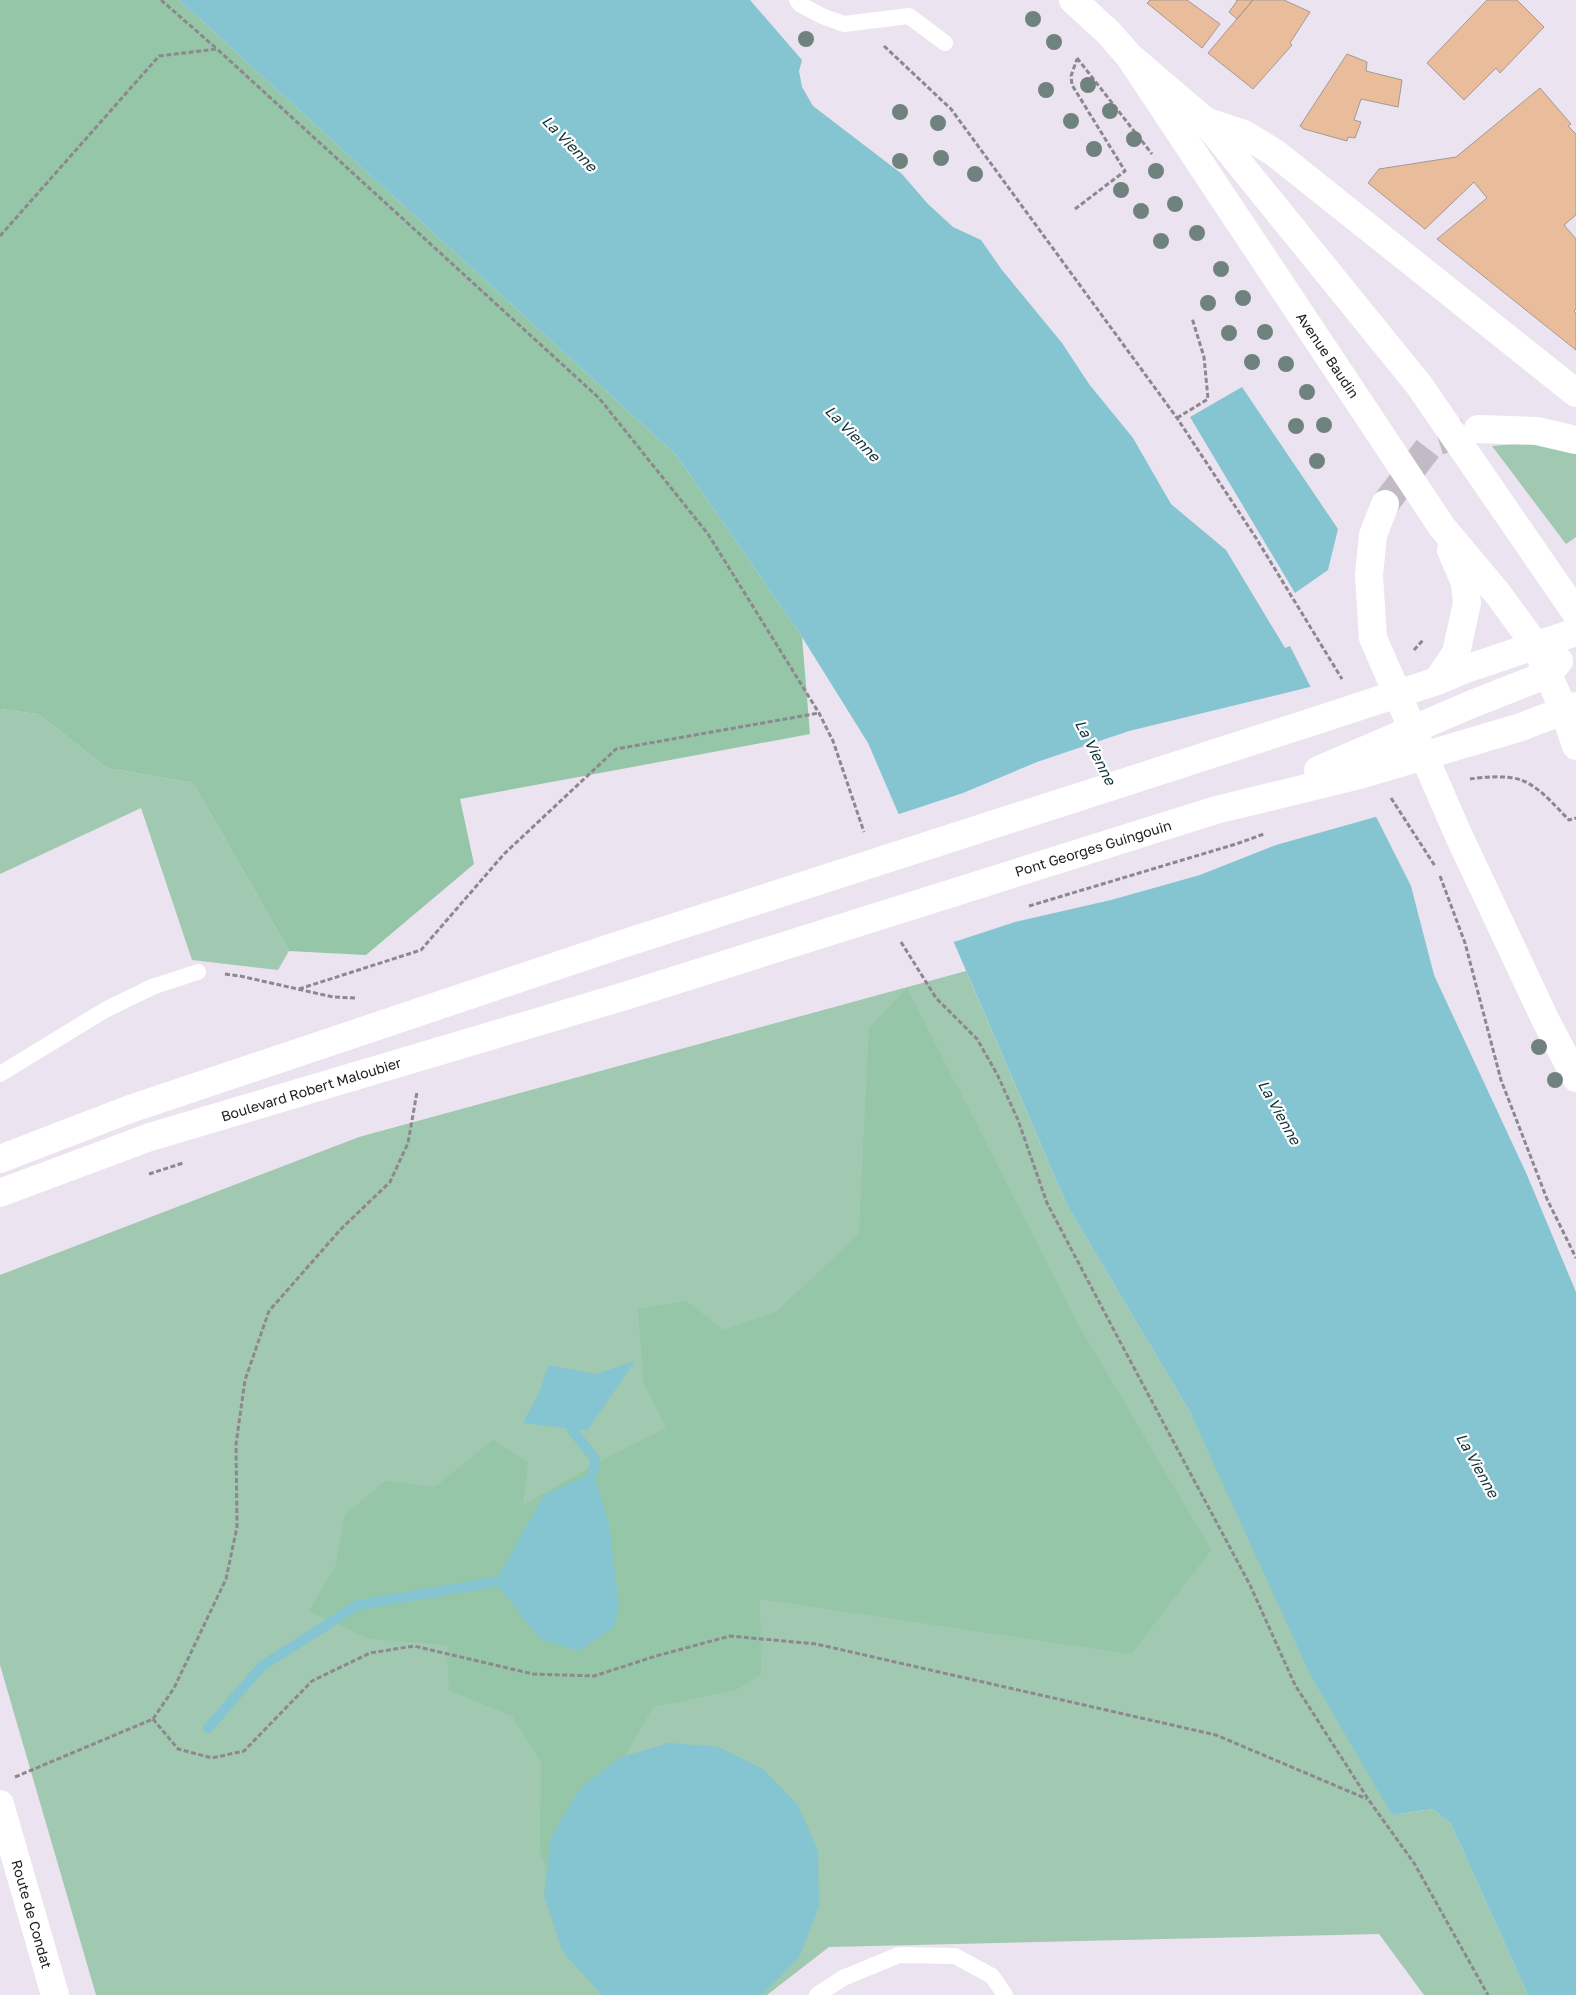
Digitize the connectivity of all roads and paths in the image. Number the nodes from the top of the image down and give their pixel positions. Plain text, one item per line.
1 (161, 0) edge
2 (797, 0) edge
3 (1073, 0) edge
4 (858, 22) junction
5 (945, 43) dead end
6 (217, 49) junction
7 (1129, 56) junction
8 (1077, 58) dead end
9 (1206, 121) junction
10 (1075, 209) dead end
11 (0, 236) edge
12 (1192, 318) dead end
13 (1576, 393) edge
14 (1178, 418) junction
15 (1478, 429) tunnel mouth
16 (1576, 440) edge
17 (1384, 504) tunnel mouth
18 (1442, 527) junction
19 (1576, 613) edge
20 (1576, 632) edge
21 (1576, 641) edge
22 (1536, 646) junction
23 (1459, 661) junction
24 (1548, 674) junction
25 (1342, 680) dead end
26 (1570, 708) edge
27 (819, 713) junction
28 (1576, 746) edge
29 (1469, 779) dead end
30 (1390, 797) dead end
31 (1216, 810) junction
32 (1576, 818) edge
33 (1273, 831) dead end
34 (866, 841) dead end
35 (1022, 908) dead end
36 (899, 938) dead end
37 (908, 942) dead end
38 (899, 945) dead end
39 (198, 972) joint
40 (298, 989) junction
41 (625, 996) joint
42 (360, 998) dead end
43 (0, 1074) edge
44 (1576, 1078) edge
45 (417, 1089) dead end
46 (0, 1159) edge
47 (0, 1193) edge
48 (1576, 1258) edge
49 (153, 1719) junction
50 (4, 1792) edge
51 (1368, 1800) junction
52 (55, 1995) edge
53 (817, 1995) edge
54 (1004, 1995) edge
55 (1488, 1995) edge

1 - 6 path
2 - 4 lane
3 - 7 main road
4 - 5 lane
4 - 14 path
6 - 11 path
6 - 27 path
7 - 9 main road
7 - 18 main road, Avenue Baudin
8 - 10 path
9 - 13 main road
9 - 19 main road
12 - 14 path
14 - 25 path
15 - 16 main road
17 - 44 main road
18 - 22 main road, Avenue Baudin
18 - 23 main road
20 - 22 main road
21 - 24 main road
22 - 23 main road
22 - 24 main road, Avenue Baudin
23 - 46 main road
24 - 26 main road, Avenue Baudin
24 - 31 main road
26 - 28 main road, Avenue Baudin
26 - 31 main road, Pont Georges Guingouin
27 - 34 path
27 - 40 path
29 - 32 path
30 - 48 path
31 - 41 main road, Pont Georges Guingouin
33 - 35 path
36 - 51 path
37 - 38 path
39 - 40 path
39 - 43 lane
40 - 42 path
41 - 47 main road, Boulevard Robert Maloubier
45 - 49 path
49 - 50 path
49 - 51 path
50 - 52 main road, Route de Condat
51 - 55 path
53 - 54 lane

